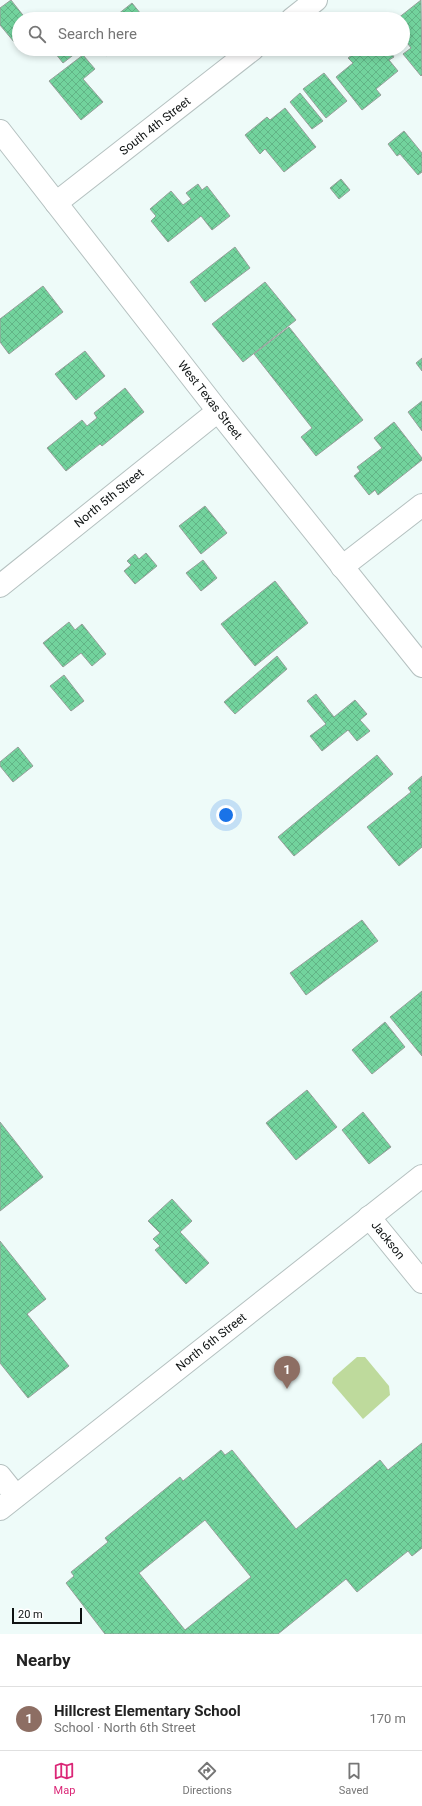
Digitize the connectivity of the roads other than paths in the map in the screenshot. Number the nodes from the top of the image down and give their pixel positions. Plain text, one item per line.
1 (316, 0) edge
2 (301, 12) edge
3 (244, 56) edge
4 (0, 131) edge
5 (56, 203) junction
6 (218, 410) junction
7 (422, 505) edge
8 (342, 567) junction
9 (0, 586) edge
10 (422, 666) edge
11 (422, 1176) edge
12 (369, 1217) junction
13 (422, 1282) edge
14 (0, 1476) edge
15 (8, 1503) edge

1 - 2 street
3 - 5 street, South 4th Street
4 - 5 street, West Texas Street
5 - 6 street, West Texas Street
6 - 8 street, West Texas Street
6 - 9 street, North 5th Street
7 - 8 street
8 - 10 street, West Texas Street
11 - 12 street, North 6th Street
12 - 13 street, Jackson
12 - 15 street, North 6th Street
14 - 15 street

